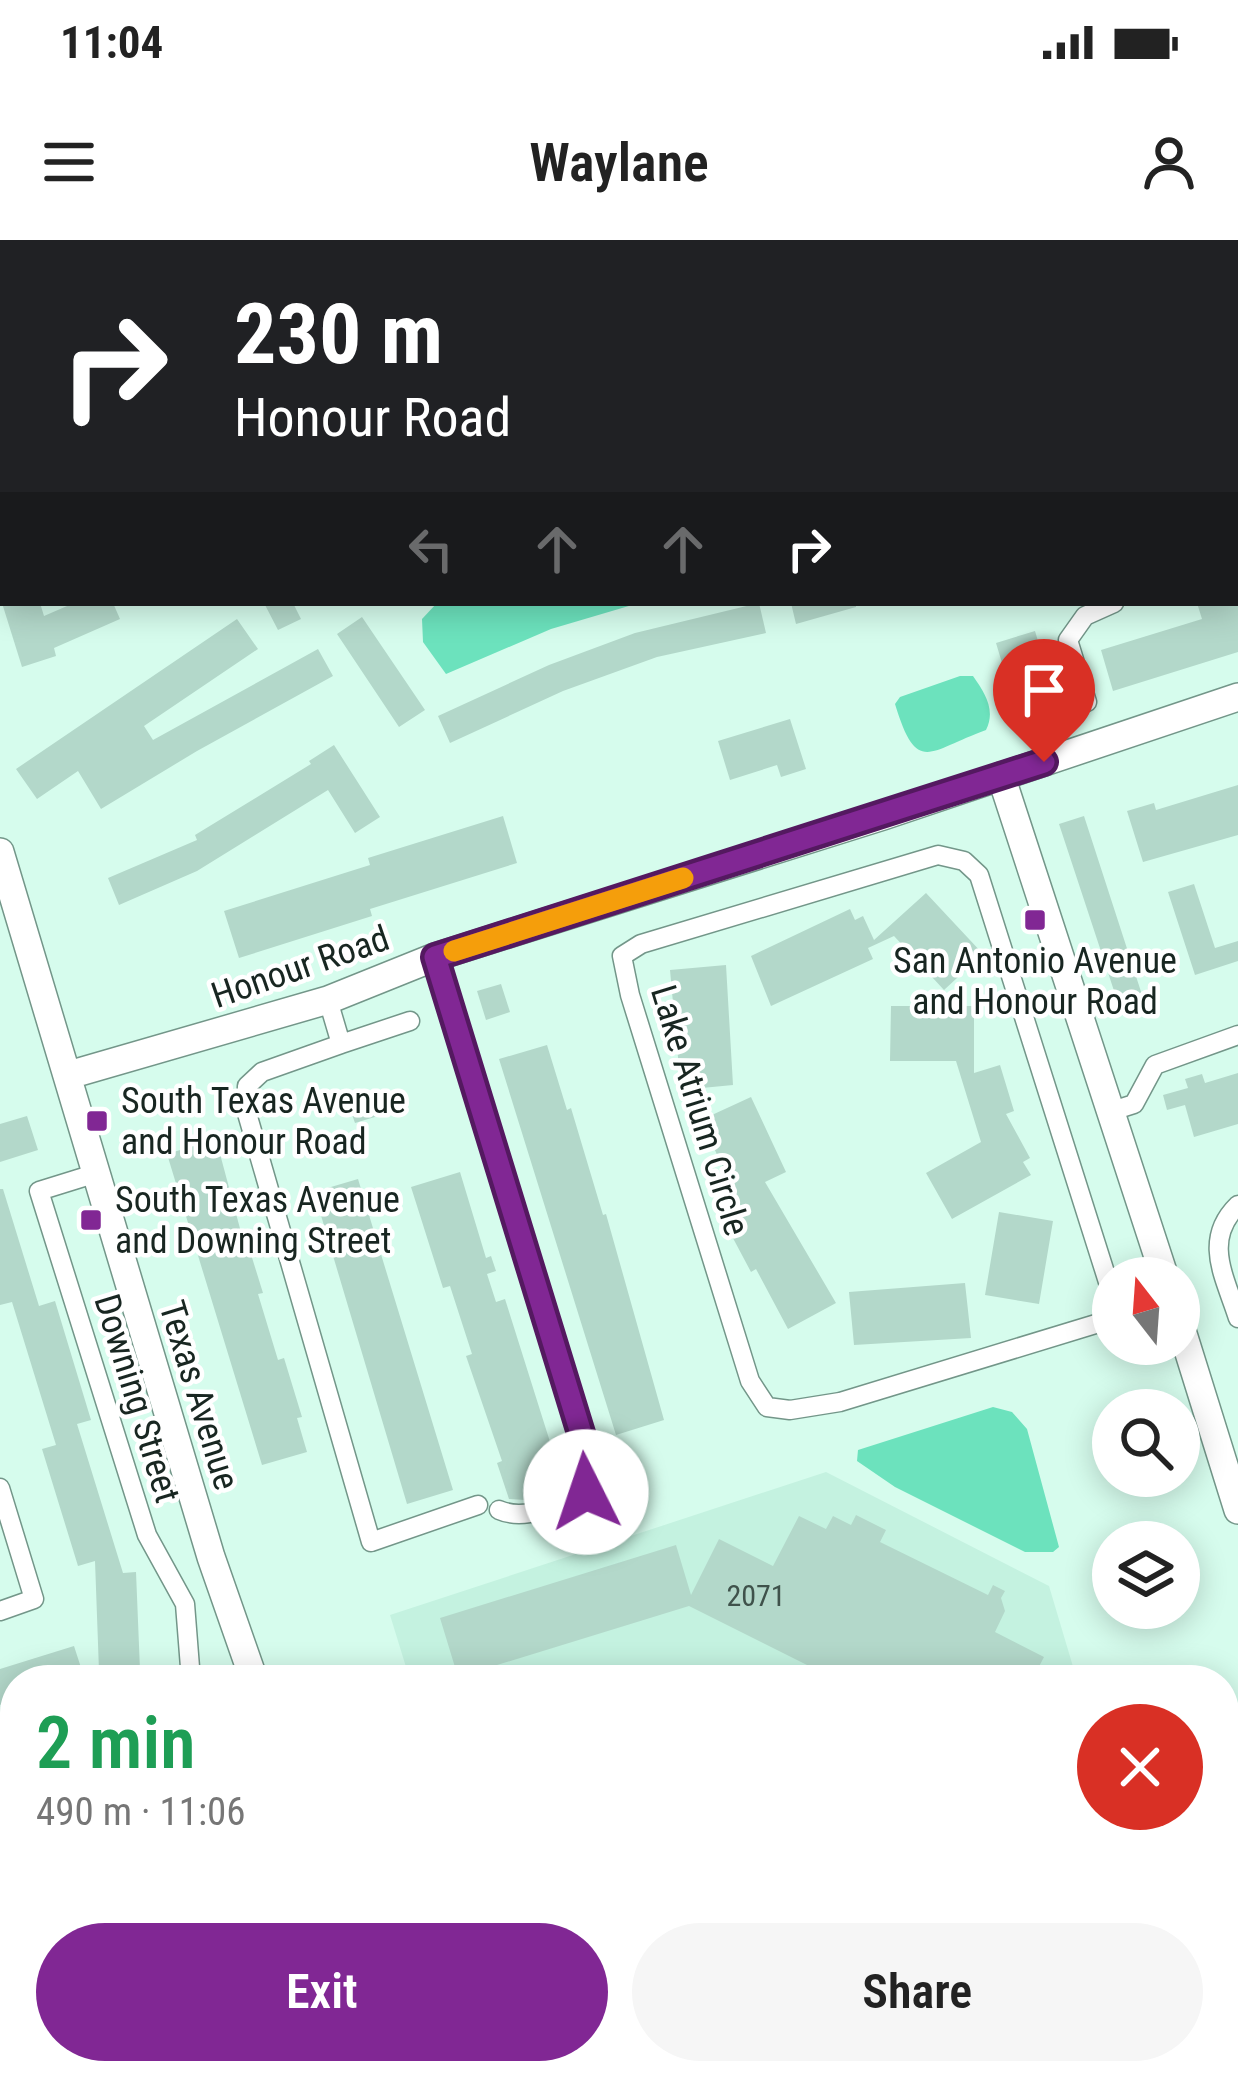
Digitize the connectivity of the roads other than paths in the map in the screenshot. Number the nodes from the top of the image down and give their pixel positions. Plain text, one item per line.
1 (1107, 606) edge
2 (1238, 697) edge
3 (1087, 701) dead end
4 (1001, 776) junction
5 (0, 852) edge
6 (435, 957) junction
7 (328, 1000) junction
8 (410, 1021) dead end
9 (1238, 1036) edge
10 (341, 1044) junction
11 (69, 1075) junction
12 (1112, 1111) junction
13 (97, 1173) junction
14 (1238, 1205) edge
15 (1158, 1257) edge
16 (1109, 1285) joint
17 (1238, 1318) edge
18 (1193, 1365) edge
19 (0, 1488) edge
20 (478, 1505) dead end
21 (499, 1510) dead end
22 (1238, 1510) edge
23 (0, 1611) edge
24 (190, 1665) edge
25 (249, 1665) edge

1 - 3 street
2 - 4 street, Honour Road
4 - 6 street, Honour Road
4 - 12 street
5 - 11 street, Texas Avenue
6 - 7 street, Honour Road
6 - 21 street
7 - 10 street
7 - 11 street, Honour Road
8 - 10 street
9 - 12 street
10 - 20 street
11 - 13 street, Texas Avenue
12 - 15 street
13 - 24 street, Downing Street
13 - 25 street, Texas Avenue
14 - 17 street
16 - 16 street, Lake Atrium Circle
18 - 22 street
19 - 23 street

